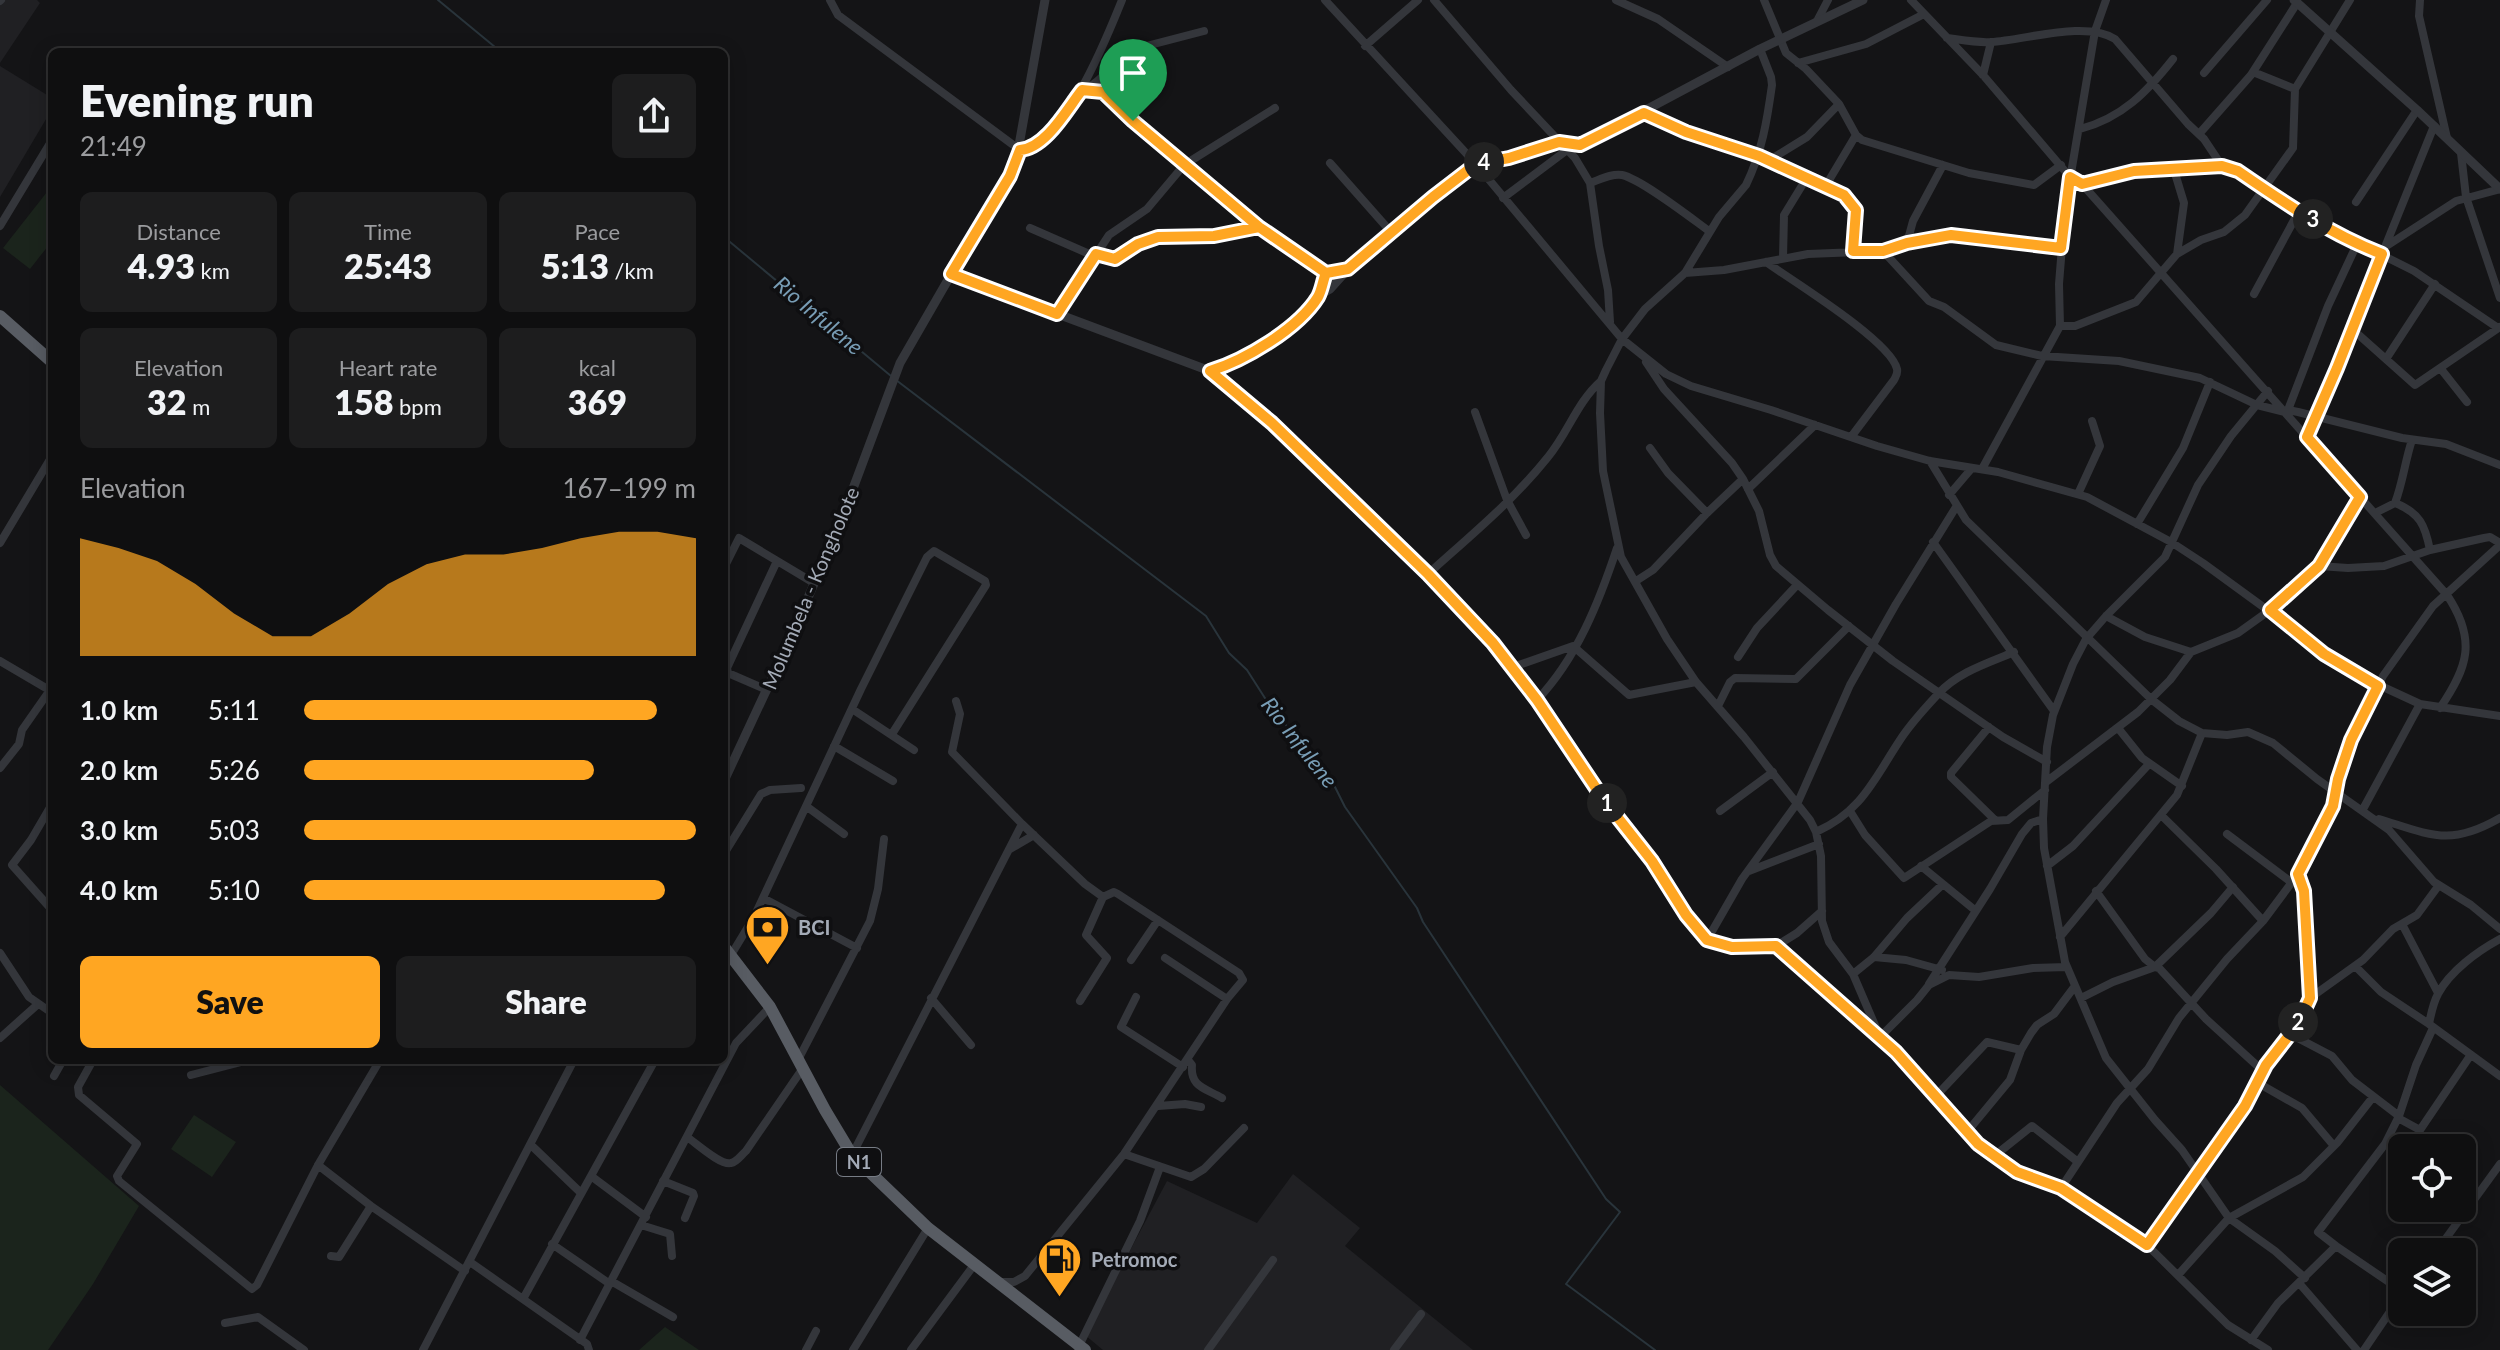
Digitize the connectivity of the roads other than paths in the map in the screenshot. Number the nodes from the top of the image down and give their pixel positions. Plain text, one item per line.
1 (830, 0) edge
2 (1045, 0) edge
3 (1122, 0) edge
4 (1325, 0) edge
5 (1418, 0) edge
6 (1434, 0) edge
7 (1616, 0) edge
8 (1764, 0) edge
9 (1828, 0) edge
10 (1863, 0) edge
11 (1911, 0) edge
12 (2106, 0) edge
13 (2267, 0) edge
14 (2350, 0) edge
15 (2412, 0) edge
16 (2296, 1) edge
17 (2420, 3) edge
18 (1924, 14) junction
19 (1817, 21) junction
20 (1204, 31) dead end
21 (2095, 31) junction
22 (2331, 31) junction
23 (1947, 38) junction
24 (1779, 40) junction
25 (1991, 42) junction
26 (1365, 46) junction
27 (1760, 49) junction
28 (2173, 59) dead end
29 (1798, 63) junction
30 (1728, 67) junction
31 (1092, 71) junction
32 (2253, 72) junction
33 (2204, 73) dead end
34 (1983, 75) junction
35 (1098, 82) junction
36 (2153, 83) junction
37 (2295, 89) junction
38 (1084, 90) junction
39 (1103, 92) junction
40 (1839, 104) junction
41 (1275, 108) dead end
42 (2417, 110) junction
43 (1644, 113) junction
44 (2434, 126) junction
45 (2080, 129) junction
46 (2199, 134) junction
47 (1856, 135) junction
48 (2447, 138) junction
49 (1563, 146) junction
50 (48, 147) edge
51 (1020, 150) junction
52 (2461, 153) junction
53 (1759, 156) junction
54 (1768, 161) junction
55 (1330, 163) dead end
56 (1476, 164) junction
57 (1184, 165) junction
58 (1943, 165) junction
59 (2061, 165) junction
60 (2222, 166) junction
61 (2174, 170) junction
62 (2070, 177) junction
63 (1806, 179) junction
64 (1590, 183) junction
65 (2082, 184) junction
66 (1825, 187) junction
67 (2500, 189) edge
68 (2266, 190) junction
69 (2466, 197) junction
70 (1503, 198) junction
71 (2356, 202) dead end
72 (2299, 211) junction
73 (0, 226) edge
74 (1259, 227) junction
75 (1030, 228) dead end
76 (1709, 231) junction
77 (1391, 232) junction
78 (1907, 243) junction
79 (2357, 244) junction
80 (2061, 248) junction
81 (2383, 250) junction
82 (1853, 251) junction
83 (1883, 251) junction
84 (1096, 254) junction
85 (2177, 254) junction
86 (1783, 258) junction
87 (1766, 262) junction
88 (1348, 269) junction
89 (1326, 273) junction
90 (1685, 273) junction
91 (951, 274) junction
92 (2160, 274) junction
93 (2435, 284) junction
94 (2254, 294) dead end
95 (1319, 295) junction
96 (2500, 298) edge
97 (1057, 314) junction
98 (1610, 323) junction
99 (3, 324) edge
100 (2060, 326) junction
101 (2499, 327) edge
102 (2351, 328) junction
103 (1622, 339) junction
104 (2042, 356) junction
105 (1644, 358) junction
106 (48, 359) edge
107 (2386, 359) junction
108 (2441, 369) junction
109 (1210, 371) junction
110 (1666, 374) junction
111 (1601, 381) junction
112 (1658, 382) junction
113 (2210, 382) junction
114 (2268, 391) junction
115 (2467, 402) dead end
116 (2257, 405) junction
117 (2287, 411) junction
118 (1475, 412) dead end
119 (2316, 417) junction
120 (2092, 421) dead end
121 (1815, 425) junction
122 (1851, 437) junction
123 (2307, 437) junction
124 (2412, 440) junction
125 (1650, 448) dead end
126 (1930, 461) junction
127 (48, 463) edge
128 (2500, 465) edge
129 (1977, 469) junction
130 (1743, 479) junction
131 (1748, 489) junction
132 (2078, 494) junction
133 (1949, 495) junction
134 (2360, 497) junction
135 (1507, 500) junction
136 (2395, 503) junction
137 (1956, 507) junction
138 (1707, 513) junction
139 (2375, 513) junction
140 (2137, 524) junction
141 (1526, 535) dead end
142 (1933, 542) junction
143 (2171, 542) junction
144 (0, 543) edge
145 (2500, 544) edge
146 (1617, 547) junction
147 (2430, 550) junction
148 (2413, 557) junction
149 (728, 559) edge
150 (777, 561) junction
151 (2319, 566) junction
152 (1428, 574) junction
153 (1636, 581) junction
154 (814, 583) junction
155 (1797, 585) junction
156 (2440, 588) junction
157 (2447, 595) junction
158 (2433, 606) junction
159 (2270, 610) junction
160 (2106, 616) junction
161 (1849, 626) junction
162 (2086, 639) junction
163 (1873, 643) junction
164 (1575, 647) junction
165 (2014, 652) junction
166 (2191, 652) junction
167 (1738, 657) dead end
168 (1, 664) edge
169 (728, 666) edge
170 (1513, 667) junction
171 (728, 673) edge
172 (1696, 682) junction
173 (2378, 686) junction
174 (48, 689) edge
175 (767, 690) junction
176 (1940, 692) junction
177 (48, 695) edge
178 (2151, 699) junction
179 (1537, 700) junction
180 (956, 701) dead end
181 (2420, 704) junction
182 (1718, 706) junction
183 (2440, 708) junction
184 (852, 709) junction
185 (2054, 711) junction
186 (2500, 716) edge
187 (1989, 727) junction
188 (2118, 728) junction
189 (2202, 733) junction
190 (892, 734) junction
191 (834, 746) junction
192 (914, 750) dead end
193 (2047, 762) junction
194 (2149, 764) junction
195 (0, 768) edge
196 (1773, 772) junction
197 (728, 773) edge
198 (893, 781) dead end
199 (2046, 786) junction
200 (2182, 786) junction
201 (801, 788) dead end
202 (2336, 792) junction
203 (1798, 802) junction
204 (806, 806) junction
205 (48, 811) edge
206 (1720, 811) dead end
207 (1850, 811) junction
208 (2362, 811) junction
209 (2161, 815) junction
210 (2371, 817) junction
211 (2500, 818) edge
212 (2043, 819) junction
213 (1995, 820) junction
214 (1022, 824) junction
215 (1816, 832) junction
216 (844, 834) dead end
217 (2227, 834) dead end
218 (1034, 835) junction
219 (884, 839) dead end
220 (1819, 844) junction
221 (728, 848) edge
222 (1008, 850) junction
223 (1921, 866) junction
224 (2047, 866) junction
225 (1748, 872) junction
226 (2298, 874) junction
227 (2291, 882) junction
228 (1942, 885) junction
229 (2439, 885) junction
230 (2233, 887) junction
231 (2096, 891) junction
232 (1103, 897) junction
233 (763, 898) junction
234 (48, 906) edge
235 (1822, 911) junction
236 (1976, 911) junction
237 (1158, 920) junction
238 (2263, 921) junction
239 (2402, 924) junction
240 (2500, 929) edge
241 (2060, 937) junction
242 (2500, 939) edge
243 (1707, 940) junction
244 (1776, 946) junction
245 (857, 948) junction
246 (728, 950) edge
247 (728, 952) edge
248 (0, 953) edge
249 (1874, 957) junction
250 (1165, 958) dead end
251 (1131, 960) dead end
252 (2355, 966) junction
253 (2067, 967) junction
254 (2155, 967) junction
255 (1938, 969) junction
256 (1853, 974) junction
257 (1949, 975) junction
258 (1929, 985) junction
259 (2075, 986) junction
260 (2438, 993) junction
261 (1136, 997) dead end
262 (931, 998) junction
263 (2081, 998) junction
264 (2310, 998) junction
265 (1227, 999) junction
266 (1080, 1001) dead end
267 (2191, 1002) junction
268 (37, 1005) junction
269 (770, 1007) junction
270 (48, 1011) edge
271 (2431, 1026) junction
272 (2290, 1034) junction
273 (1880, 1037) junction
274 (0, 1038) edge
275 (971, 1045) dead end
276 (2021, 1050) junction
277 (2470, 1056) junction
278 (728, 1058) edge
279 (1186, 1063) junction
280 (61, 1064) edge
281 (91, 1064) edge
282 (234, 1064) edge
283 (378, 1064) edge
284 (572, 1064) edge
285 (653, 1064) edge
286 (725, 1064) edge
287 (800, 1064) junction
288 (2263, 1071) junction
289 (191, 1075) dead end
290 (54, 1076) dead end
291 (2500, 1076) edge
292 (2258, 1083) junction
293 (2129, 1089) junction
294 (1936, 1096) junction
295 (2373, 1097) junction
296 (1222, 1098) dead end
297 (1158, 1106) junction
298 (1201, 1107) dead end
299 (2398, 1117) junction
300 (1244, 1128) dead end
301 (1967, 1132) junction
302 (687, 1137) junction
303 (531, 1145) junction
304 (2334, 1146) junction
305 (1124, 1154) junction
306 (852, 1155) junction
307 (1993, 1157) junction
308 (2078, 1162) junction
309 (2500, 1164) edge
310 (318, 1165) junction
311 (1160, 1167) junction
312 (2198, 1175) junction
313 (591, 1176) junction
314 (663, 1181) junction
315 (2061, 1188) junction
316 (581, 1193) junction
317 (371, 1206) junction
318 (685, 1218) dead end
319 (2229, 1218) junction
320 (643, 1221) junction
321 (928, 1228) junction
322 (2446, 1238) edge
323 (552, 1244) junction
324 (2147, 1245) junction
325 (2336, 1246) junction
326 (331, 1256) dead end
327 (672, 1256) dead end
328 (1273, 1260) dead end
329 (470, 1262) junction
330 (974, 1265) junction
331 (465, 1271) junction
332 (2178, 1275) junction
333 (2302, 1280) junction
334 (995, 1282) junction
335 (611, 1283) junction
336 (2388, 1283) edge
337 (523, 1299) junction
338 (1421, 1314) dead end
339 (2388, 1314) edge
340 (673, 1317) dead end
341 (225, 1323) dead end
342 (816, 1331) dead end
343 (580, 1340) junction
344 (2251, 1340) junction
345 (1080, 1349) edge
346 (304, 1350) edge
347 (423, 1350) edge
348 (589, 1350) edge
349 (806, 1350) edge
350 (853, 1350) edge
351 (911, 1350) edge
352 (1208, 1350) edge
353 (1394, 1350) edge
354 (2268, 1350) edge
355 (2357, 1350) edge
356 (2364, 1350) edge

1 - 51 street
2 - 51 street
3 - 31 street
4 - 26 street
5 - 26 street
6 - 49 street
7 - 30 street
8 - 24 street
9 - 19 street
10 - 19 street
11 - 18 street
12 - 21 street
13 - 33 street
14 - 22 street
15 - 17 street
16 - 22 street
16 - 32 street
17 - 48 street
18 - 23 street
18 - 29 street
19 - 24 street
20 - 35 street
21 - 25 street
21 - 36 street
21 - 45 street
22 - 37 street
22 - 42 street
23 - 25 street
23 - 34 street
24 - 27 street
24 - 29 street
25 - 34 street
26 - 56 street
27 - 30 street
27 - 53 street
28 - 36 street
29 - 40 street
30 - 43 street
31 - 35 street
31 - 38 street
32 - 37 street
32 - 46 street
34 - 59 street
35 - 38 street
35 - 39 street
36 - 45 street
36 - 46 street
37 - 68 street
38 - 39 street
38 - 51 street
39 - 57 street
40 - 47 street
40 - 54 street
41 - 57 street
42 - 44 street
42 - 71 street
43 - 49 street
43 - 53 street
44 - 48 street
44 - 81 street
45 - 62 street
46 - 60 street
47 - 58 street
47 - 66 street
48 - 52 street
49 - 56 street
49 - 64 street
49 - 70 street
50 - 73 street
51 - 91 street
52 - 67 street
52 - 69 street
53 - 54 street
53 - 76 street
54 - 63 street
55 - 77 street
56 - 70 street
56 - 77 street
57 - 74 street
57 - 84 street
58 - 59 street
58 - 78 street
59 - 62 street
60 - 61 street
60 - 68 street
61 - 65 street
61 - 85 street
62 - 65 street
62 - 80 street
63 - 66 street
63 - 86 street
64 - 76 street
64 - 98 street
65 - 92 street
66 - 82 street
67 - 69 street
68 - 72 street
68 - 85 street
69 - 81 street
69 - 96 street
70 - 98 street
72 - 79 street
72 - 94 street
74 - 84 street
74 - 89 street
75 - 84 street
76 - 90 street
77 - 88 street
78 - 80 street
78 - 83 street
79 - 81 street
79 - 117 street
80 - 100 street
81 - 93 street
81 - 102 street
82 - 83 street
82 - 86 street
83 - 104 street
84 - 97 street
85 - 92 street
86 - 87 street
87 - 90 street
87 - 122 street
88 - 89 street
88 - 95 street
89 - 95 street
90 - 103 street
91 - 97 street
91 - 154 street, Molumbela - Kongholote
92 - 100 street
92 - 114 street
93 - 101 street
93 - 107 street
95 - 109 street
97 - 109 street
98 - 103 street
99 - 106 highway
100 - 104 street
101 - 108 street
102 - 107 street
102 - 119 street
103 - 105 street
103 - 111 street
104 - 113 street
104 - 129 street
105 - 110 street
105 - 112 street
107 - 108 street
108 - 115 street
109 - 152 street
110 - 112 street
110 - 121 street
111 - 135 street
111 - 146 street
112 - 130 street
113 - 116 street
113 - 140 street
114 - 116 street
114 - 117 street
116 - 117 street
116 - 143 street
117 - 119 street
117 - 123 street
118 - 135 street
119 - 123 street
119 - 124 street
120 - 132 street
121 - 122 street
121 - 131 street
122 - 126 street
123 - 134 street
124 - 128 street
124 - 136 street
125 - 138 street
126 - 129 street
126 - 133 street
127 - 144 street
129 - 132 street
129 - 133 street
130 - 131 street
130 - 138 street
131 - 155 street
132 - 140 street
133 - 137 street
134 - 139 street
134 - 151 street
135 - 141 street
135 - 152 street
136 - 139 street
136 - 147 street
137 - 142 street
137 - 162 street
138 - 153 street
139 - 148 street
140 - 143 street
142 - 163 street
142 - 165 street
143 - 159 street
143 - 160 street
145 - 147 street
145 - 157 street
146 - 153 street
146 - 164 street
147 - 148 street
148 - 151 street
148 - 156 street
149 - 150 street
150 - 154 street
150 - 169 street
151 - 159 street
152 - 170 street
153 - 172 street
154 - 175 street, Molumbela - Kongholote
155 - 161 street
155 - 167 street
156 - 157 street
156 - 158 street
157 - 158 street
157 - 183 street
158 - 173 street
159 - 166 street
159 - 173 street
160 - 162 street
160 - 166 street
161 - 163 street
161 - 182 street
162 - 178 street
162 - 185 street
163 - 176 street
163 - 203 street
164 - 170 street
164 - 172 street
164 - 179 street
165 - 176 street
165 - 185 street
166 - 178 street
168 - 174 street
170 - 179 street
171 - 175 street
172 - 182 street
173 - 181 street
173 - 202 street
175 - 197 street, Molumbela - Kongholote
176 - 187 street
176 - 207 street
177 - 195 street
178 - 188 street
178 - 189 street
179 - 243 street
180 - 214 street
181 - 183 street
181 - 208 street
182 - 196 street
183 - 186 street
184 - 190 street
184 - 190 street
184 - 191 street
185 - 193 street
187 - 193 street
187 - 213 street
188 - 194 street
188 - 199 street
189 - 200 street
189 - 202 street
190 - 192 street
191 - 198 street
191 - 204 street
193 - 199 street
194 - 200 street
194 - 224 street
196 - 203 street
196 - 206 street
199 - 212 street
199 - 213 street
200 - 209 street
201 - 221 street
202 - 208 street
202 - 226 street
203 - 215 street
203 - 225 street
204 - 216 street
204 - 233 street
205 - 234 street
207 - 215 street
207 - 223 street
208 - 210 street
209 - 230 street
209 - 231 street
210 - 211 street
210 - 229 street
212 - 224 street
212 - 236 street
213 - 223 street
214 - 218 street
214 - 222 street
215 - 220 street
217 - 227 street
218 - 222 street
218 - 232 street
219 - 245 street
220 - 225 street
220 - 235 street
222 - 262 street
223 - 228 street
224 - 241 street
225 - 243 street
226 - 227 street
226 - 264 street
227 - 238 street
228 - 236 street
228 - 249 street
229 - 239 street
229 - 240 street
230 - 238 street
230 - 254 street
231 - 241 street
231 - 254 street
232 - 237 street
232 - 266 street
233 - 245 street
233 - 246 street
235 - 244 street
235 - 256 street
236 - 255 street
237 - 251 street
237 - 265 street
238 - 267 street
239 - 252 street
239 - 260 street
241 - 253 street
242 - 260 street
243 - 244 street
244 - 273 street
245 - 287 street
247 - 269 highway, N1
248 - 268 street
249 - 255 street
249 - 256 street
250 - 265 street
252 - 264 street
252 - 271 street
253 - 257 street
253 - 259 street
254 - 263 street
254 - 267 street
255 - 257 street
255 - 258 street
256 - 273 street
257 - 258 street
258 - 273 street
259 - 263 street
259 - 276 street
260 - 271 street
261 - 279 street
262 - 275 street
262 - 306 street
263 - 293 street
264 - 272 street
265 - 279 street
267 - 288 street
267 - 293 street
268 - 270 street
268 - 274 street
269 - 278 street
269 - 287 highway, N1
271 - 277 street
271 - 299 street
272 - 288 street
272 - 295 street
273 - 294 street
276 - 294 street
276 - 301 street
277 - 291 street
277 - 299 street
279 - 296 street
279 - 297 street
280 - 290 street
281 - 310 street
282 - 289 street
283 - 310 street
284 - 303 street
285 - 313 street
286 - 302 street
287 - 302 street
287 - 306 highway, N1
288 - 292 street
292 - 304 street
292 - 312 street
293 - 308 street
293 - 312 street
294 - 301 street
295 - 299 street
295 - 304 street
297 - 298 street
297 - 305 street
299 - 325 street
300 - 311 street
301 - 307 street
302 - 314 street
303 - 316 street
303 - 329 street
304 - 319 street
305 - 311 street
305 - 334 street
306 - 321 highway, N1
307 - 308 street
307 - 315 street
308 - 315 street
309 - 322 street
310 - 317 street
311 - 345 street
312 - 319 street
312 - 324 street
313 - 316 street
313 - 320 street
314 - 318 street
314 - 320 street
315 - 324 street
316 - 323 street
317 - 326 street
317 - 331 street
319 - 332 street
319 - 333 street
320 - 327 street
320 - 335 street
321 - 330 highway, N1
321 - 350 street
323 - 335 street
323 - 337 street
324 - 332 street
325 - 333 street
325 - 336 street
328 - 352 street
329 - 331 street
329 - 337 street
330 - 334 highway, N1
330 - 351 street
331 - 347 street
332 - 344 street
333 - 344 street
333 - 355 street
334 - 345 highway, N1
335 - 340 street
335 - 343 street
337 - 343 street
338 - 353 street
339 - 356 street
341 - 346 street
342 - 349 street
343 - 348 street
344 - 354 street

